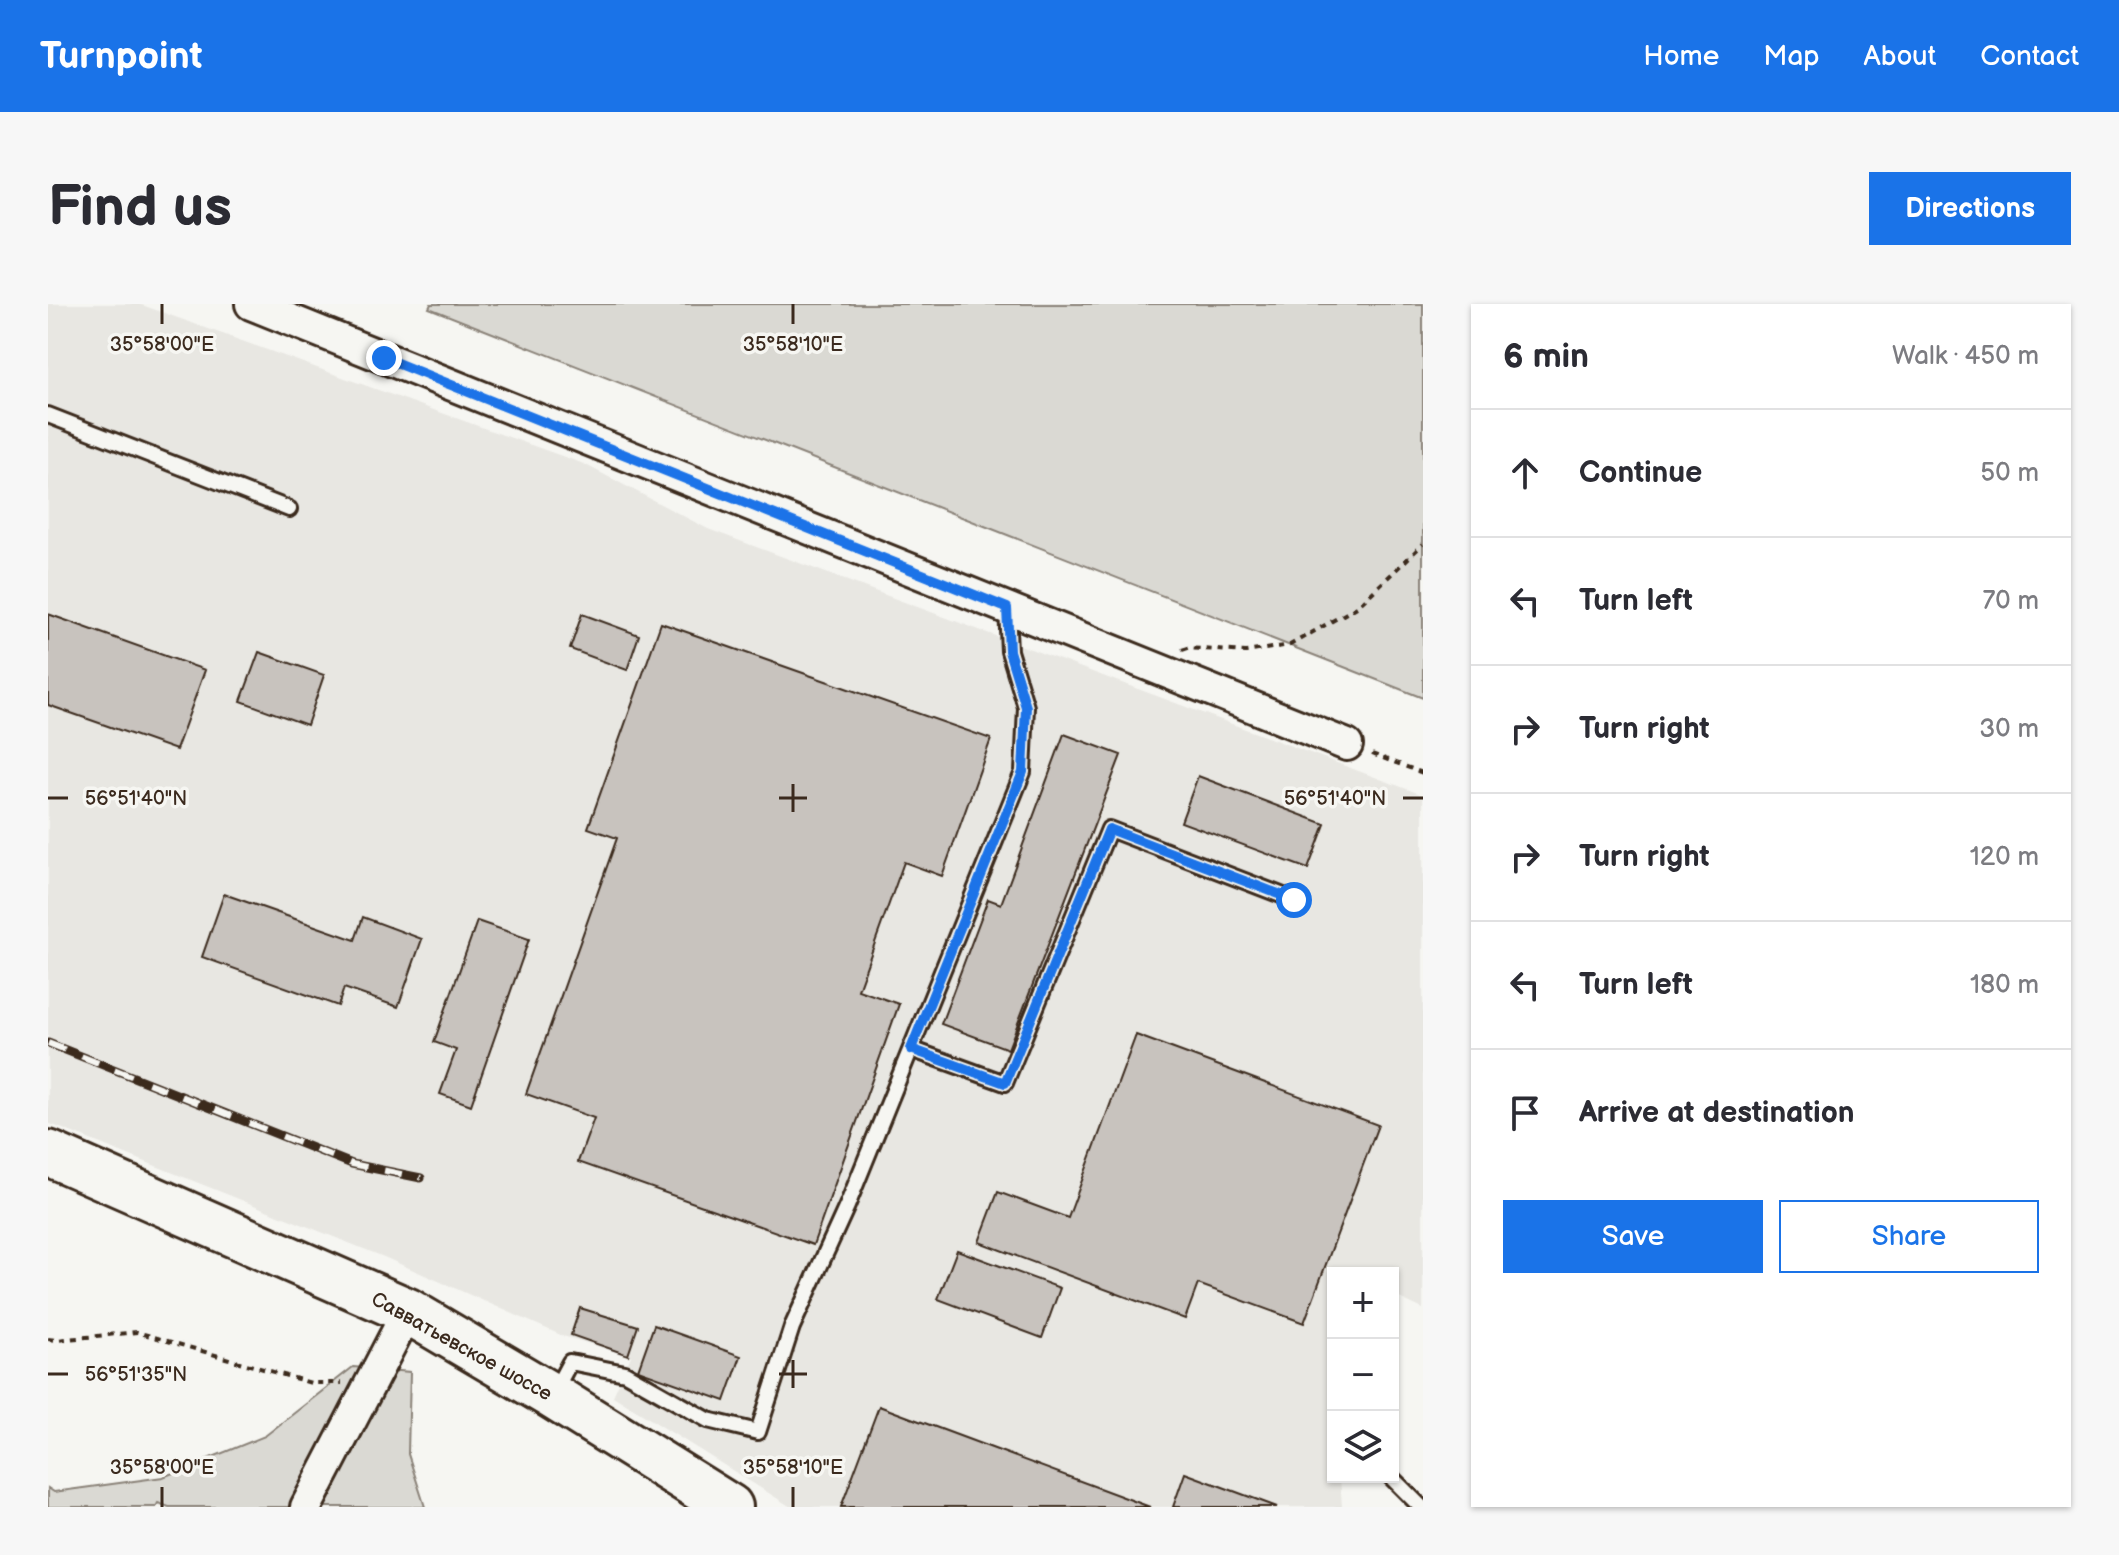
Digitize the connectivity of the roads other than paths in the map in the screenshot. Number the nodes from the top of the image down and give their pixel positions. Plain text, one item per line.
1 (251, 304) edge
2 (48, 415) edge
3 (289, 509) dead end
4 (1007, 608) junction
5 (1347, 745) road end
6 (1294, 900) dead end
7 (911, 1049) junction
8 (48, 1153) edge
9 (408, 1311) junction
10 (552, 1396) junction
11 (1397, 1483) edge
12 (306, 1507) edge
13 (730, 1507) edge
14 (1421, 1507) edge

1 - 4 street
2 - 3 lane
4 - 5 street
4 - 7 lane
6 - 7 lane
7 - 10 lane
8 - 9 main road, Савватьевское шоссе
9 - 10 main road, Савватьевское шоссе
9 - 12 street
10 - 13 main road, Савватьевское шоссе
11 - 14 lane

